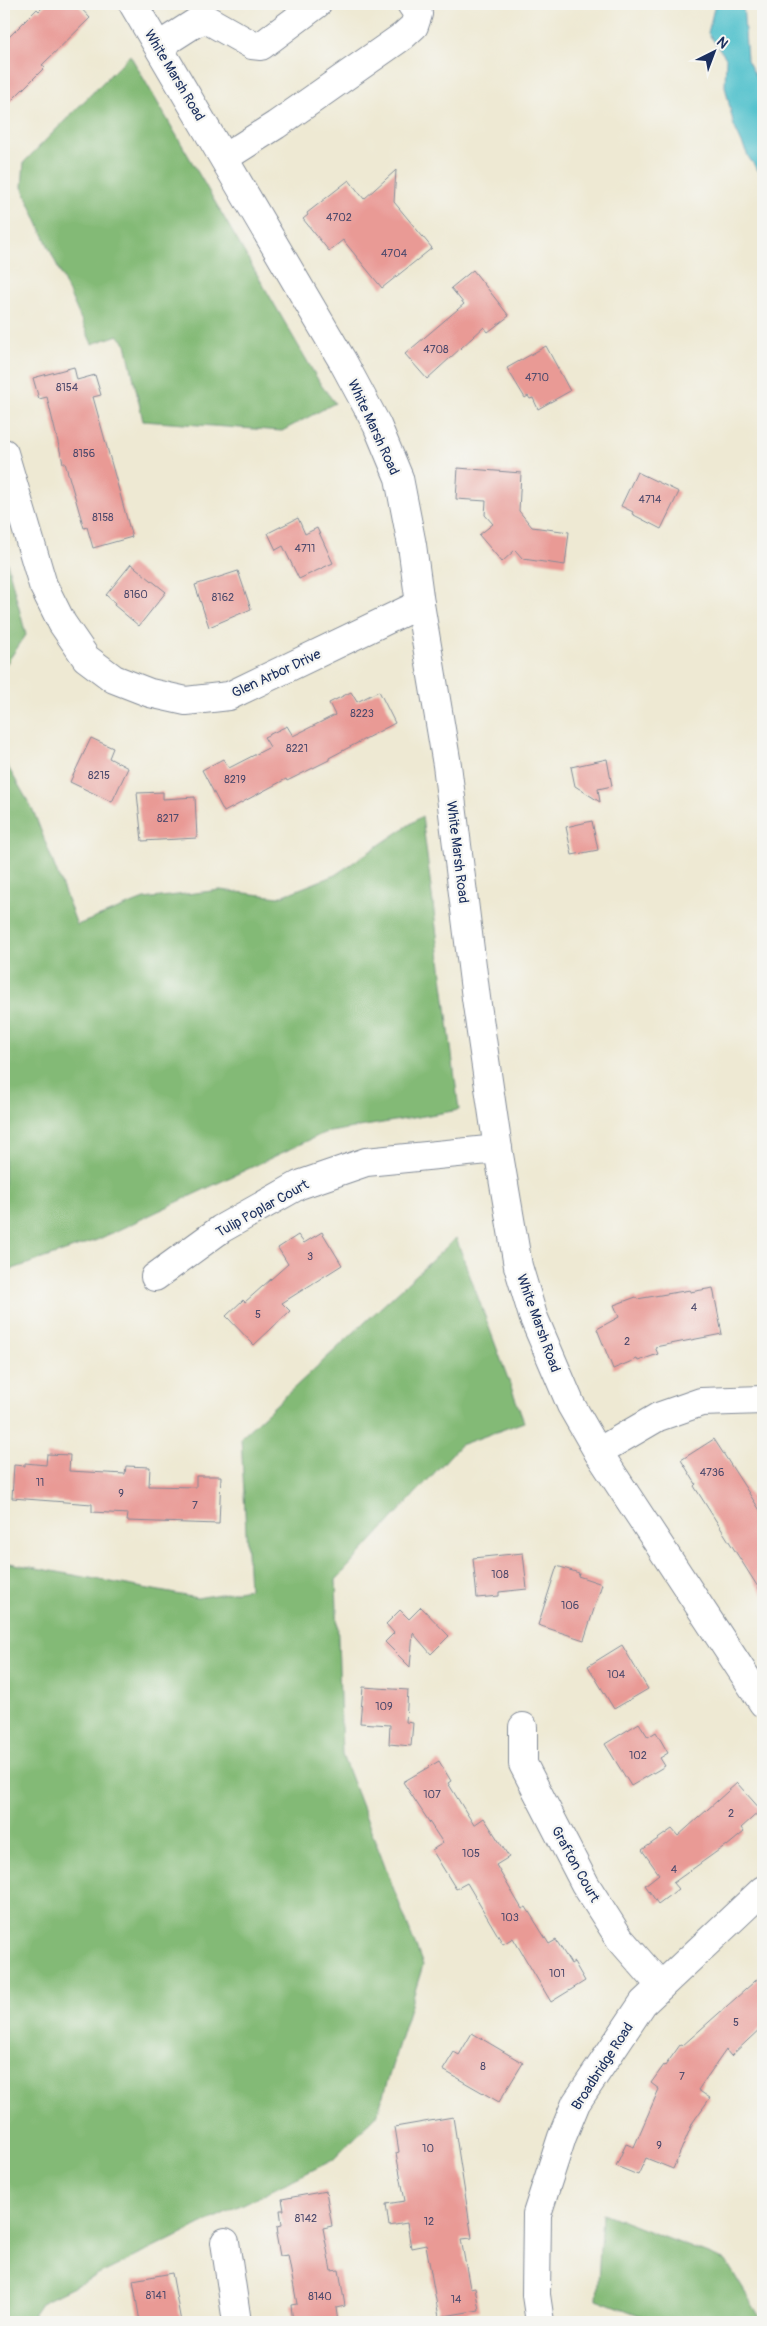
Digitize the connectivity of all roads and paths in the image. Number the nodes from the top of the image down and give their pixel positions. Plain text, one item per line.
1 (133, 4) edge
2 (317, 4) edge
3 (411, 4) edge
4 (159, 46) junction
5 (224, 158) junction
6 (4, 453) edge
7 (420, 604) junction
8 (498, 1149) junction
9 (155, 1277) dead end
10 (763, 1400) edge
11 (598, 1452) junction
12 (763, 1703) edge
13 (523, 1727) dead end
14 (763, 1890) edge
15 (661, 1986) junction
16 (225, 2242) dead end
17 (237, 2322) edge
18 (540, 2322) edge

1 - 4 street, White Marsh Road
2 - 4 street
3 - 5 street
4 - 5 street, White Marsh Road
5 - 7 street, White Marsh Road
6 - 7 street, Glen Arbor Drive
7 - 8 street, White Marsh Road
8 - 9 street, Tulip Poplar Court
8 - 11 street, White Marsh Road
10 - 11 street
11 - 12 street, White Marsh Road
13 - 15 street, Grafton Court
14 - 15 street, Broadbridge Road
15 - 18 street, Broadbridge Road
16 - 17 street

